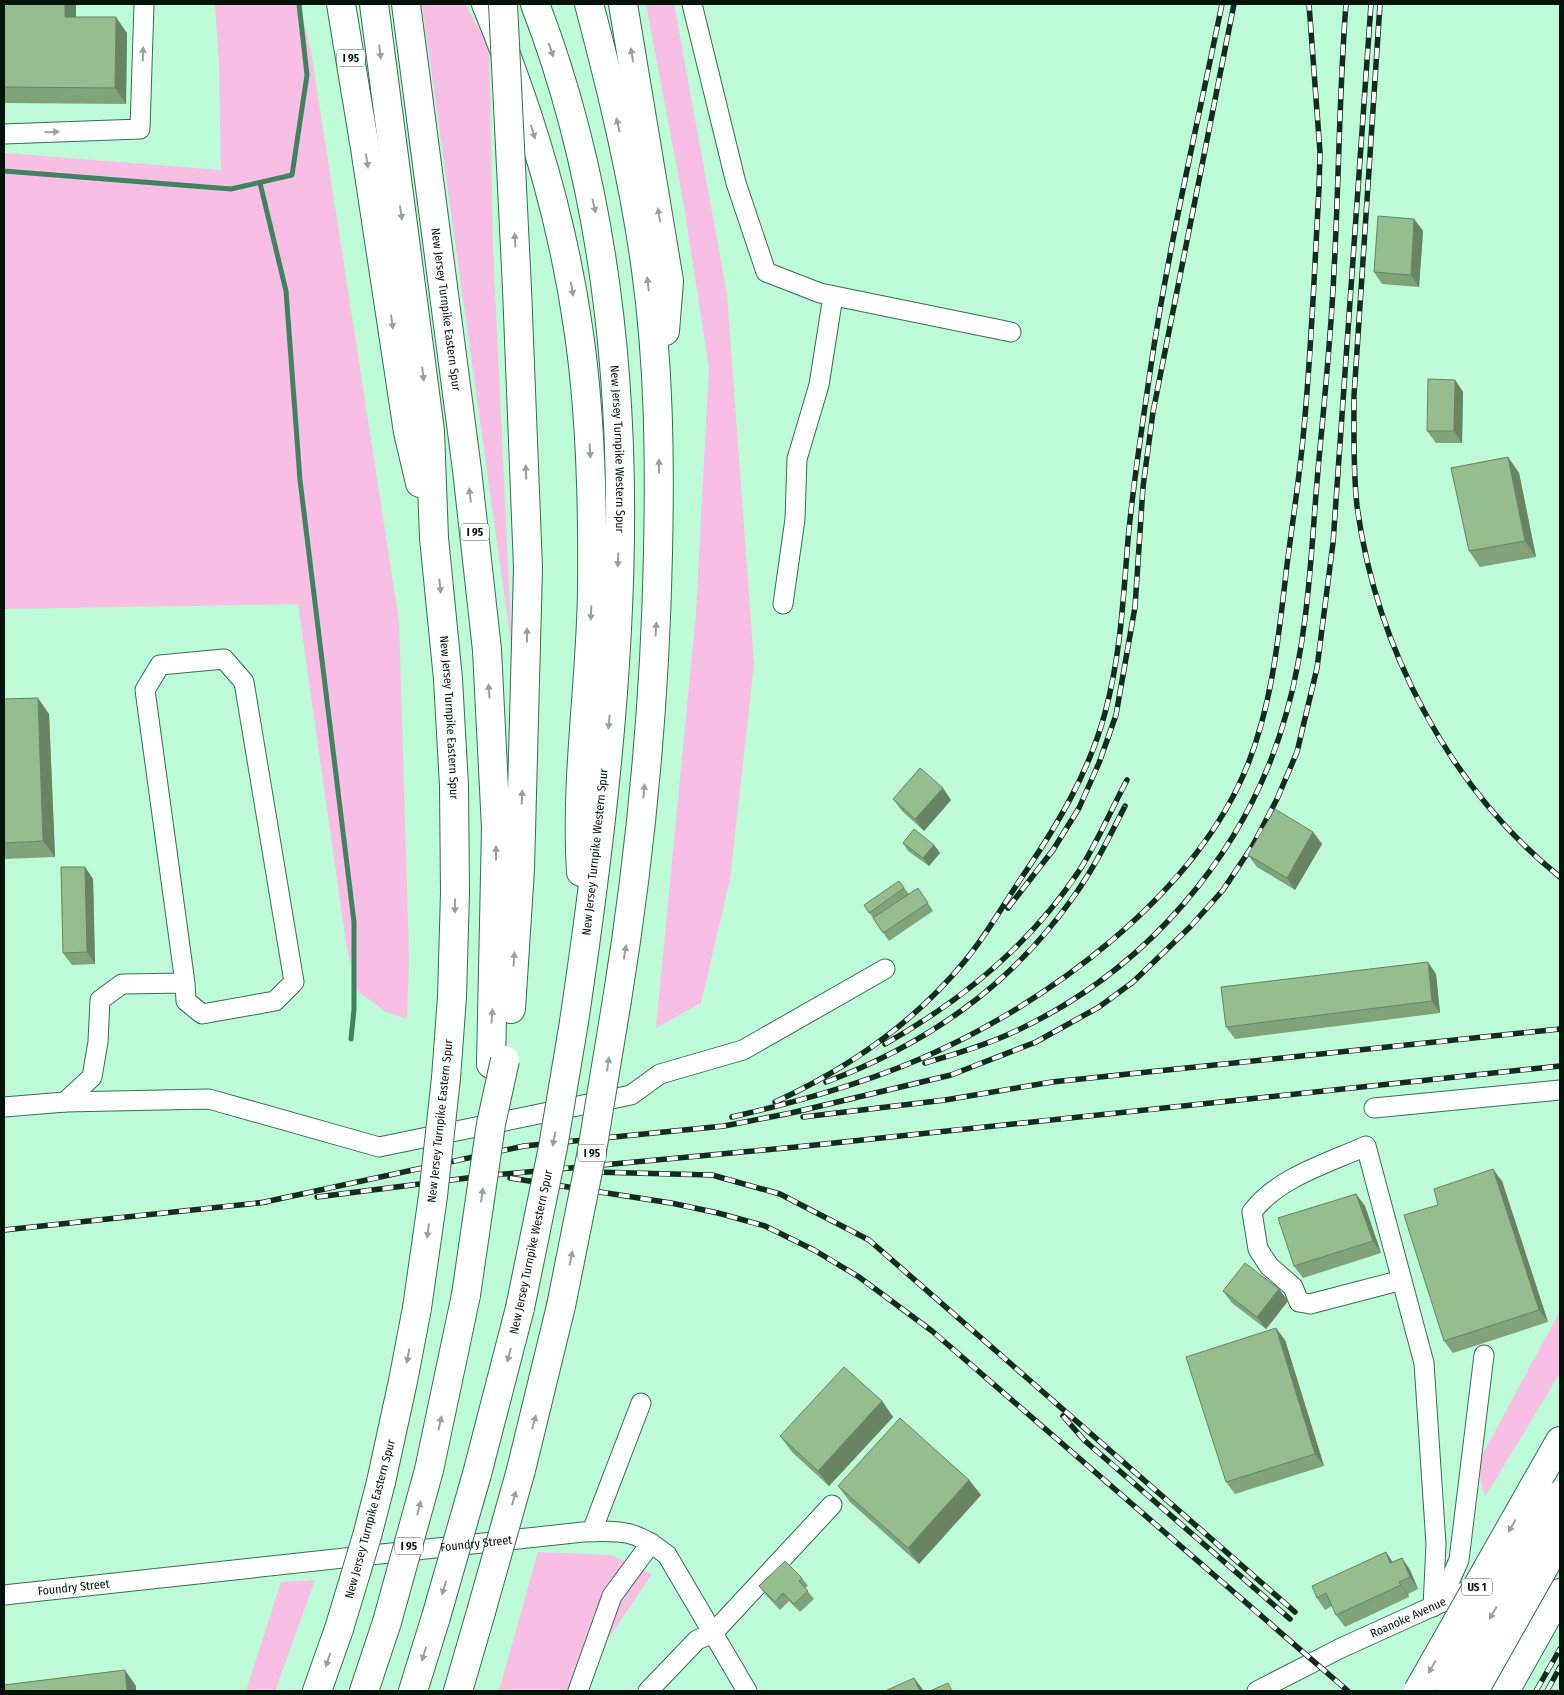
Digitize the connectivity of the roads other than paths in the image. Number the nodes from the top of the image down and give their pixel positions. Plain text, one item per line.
1 (144, 4) edge
2 (341, 4) edge
3 (374, 4) edge
4 (406, 4) edge
5 (486, 4) edge
6 (503, 4) edge
7 (535, 4) edge
8 (589, 4) edge
9 (623, 4) edge
10 (692, 4) edge
11 (4, 134) edge
12 (833, 296) junction
13 (1011, 332) dead end
14 (658, 420) junction
15 (434, 538) junction
16 (783, 604) dead end
17 (585, 946) junction
18 (885, 969) dead end
19 (184, 983) junction
20 (498, 1062) junction
21 (1560, 1090) edge
22 (64, 1102) junction
23 (4, 1107) edge
24 (1374, 1108) dead end
25 (1402, 1280) junction
26 (1484, 1355) dead end
27 (640, 1403) dead end
28 (1560, 1440) edge
29 (1548, 1489) edge
30 (832, 1505) dead end
31 (592, 1531) junction
32 (1560, 1539) edge
33 (651, 1543) junction
34 (1560, 1548) edge
35 (1560, 1593) edge
36 (4, 1595) edge
37 (1436, 1605) junction
38 (713, 1633) junction
39 (470, 1651) junction
40 (651, 1690) edge
41 (318, 1691) edge
42 (364, 1691) edge
43 (413, 1691) edge
44 (458, 1691) edge
45 (464, 1691) edge
46 (578, 1691) edge
47 (747, 1691) edge
48 (1257, 1691) edge
49 (1418, 1691) edge
50 (1449, 1691) edge
51 (1474, 1691) edge
52 (1505, 1691) edge

11 -> 1 street
2 -> 15 highway, New Jersey Turnpike Eastern Spur / I 95
3 -> 15 highway, New Jersey Turnpike Eastern Spur / I 95
20 -> 4 highway, New Jersey Turnpike Eastern Spur / I 95
5 -> 17 highway
20 -> 6 highway, New Jersey Turnpike Eastern Spur / I 95, bridge
7 -> 17 highway, New Jersey Turnpike Western Spur
14 -> 8 highway, I 95
14 -> 9 highway
10 - 12 street
12 - 13 street
12 - 16 street
39 -> 14 highway, I 95, bridge
15 -> 41 highway, New Jersey Turnpike Eastern Spur / I 95, bridge
17 -> 43 highway, New Jersey Turnpike Western Spur, bridge
18 - 22 street
19 - 19 street
19 - 22 street
42 -> 20 highway, New Jersey Turnpike Eastern Spur / I 95, bridge
21 - 24 street
22 - 23 street
25 - 25 street
25 - 37 street
26 - 37 street
27 - 31 street
28 - 29 highway, US 1
29 -> 49 highway, US 1, bridge
29 -> 50 highway, bridge
30 - 38 street
31 - 33 street, Foundry Street
31 - 36 street, Foundry Street
32 - 51 highway, bridge
33 - 38 street, Foundry Street
33 - 46 street
34 - 37 street, Roanoke Avenue
35 - 52 highway
37 - 48 street, Roanoke Avenue
38 - 40 street
38 - 47 street, Foundry Street
39 - 44 highway, I 95
39 - 45 highway

